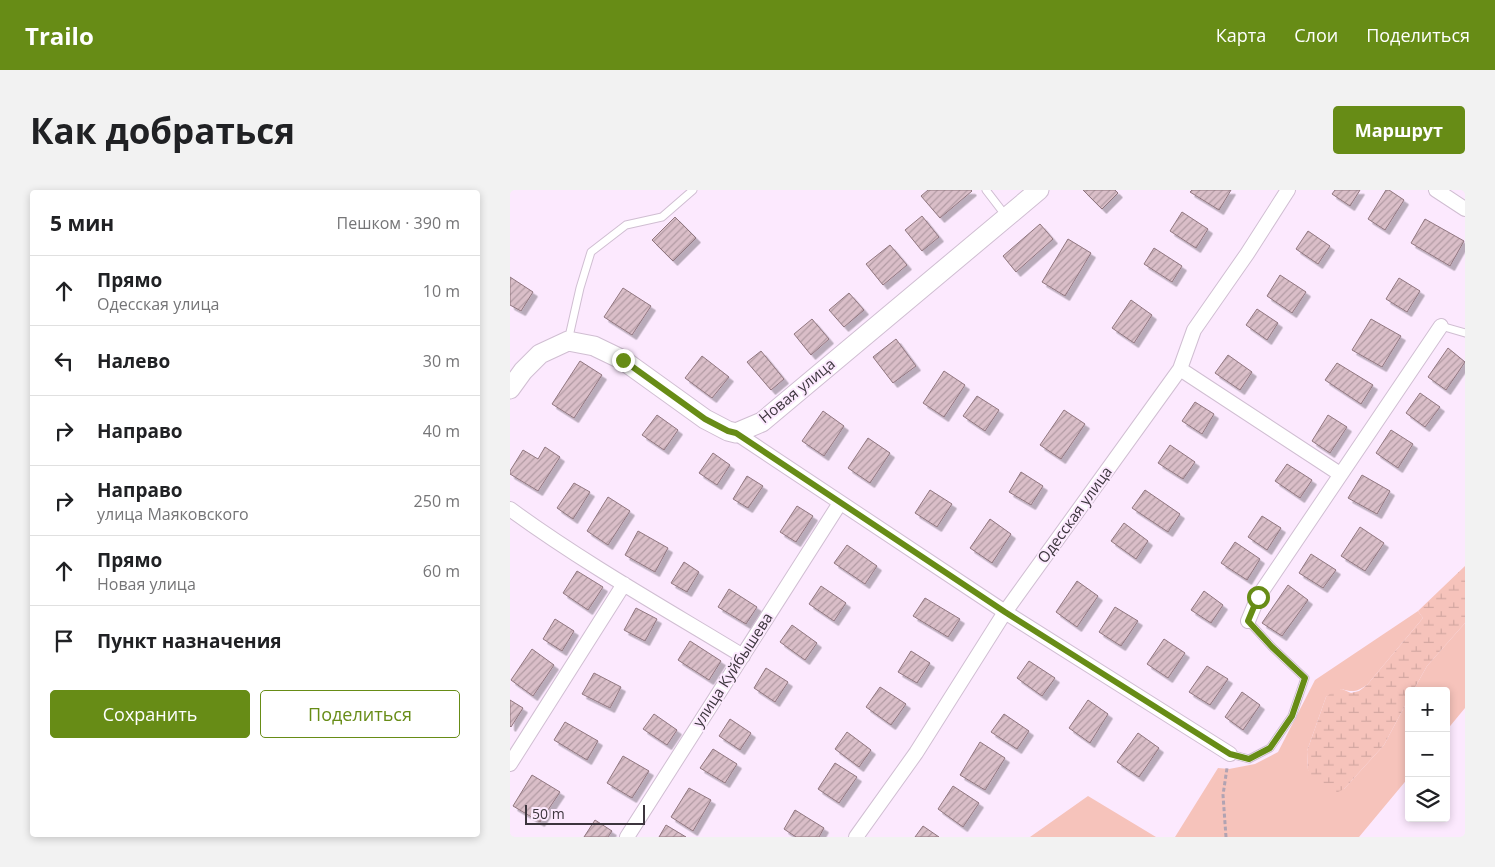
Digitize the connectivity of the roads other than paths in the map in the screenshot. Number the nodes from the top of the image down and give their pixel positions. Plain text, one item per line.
1 (693, 190) edge
2 (986, 190) edge
3 (1039, 190) edge
4 (1288, 190) edge
5 (1436, 190) edge
6 (1465, 209) edge
7 (1006, 217) junction
8 (1441, 326) joint
9 (1465, 333) edge
10 (568, 341) junction
11 (1180, 369) junction
12 (510, 389) edge
13 (736, 433) junction
14 (1340, 474) junction
15 (840, 503) junction
16 (510, 509) edge
17 (624, 584) junction
18 (1005, 612) junction
19 (1248, 621) joint
20 (743, 656) junction
21 (1230, 754) joint
22 (510, 764) edge
23 (627, 837) edge
24 (856, 837) edge

1 - 10 lane
2 - 7 lane
3 - 7 main road, Новая улица
4 - 11 street, Одесская улица
5 - 6 street
7 - 13 main road, Новая улица
8 - 9 lane
8 - 14 street
10 - 12 main road
10 - 13 main road
11 - 14 street
11 - 18 street, Одесская улица
13 - 15 street
14 - 19 street
15 - 18 street
15 - 20 street, улица Куйбышева
16 - 17 street
17 - 20 street
17 - 22 street
18 - 21 street
18 - 24 street, Одесская улица
19 - 21 lane
20 - 23 street, улица Куйбышева

